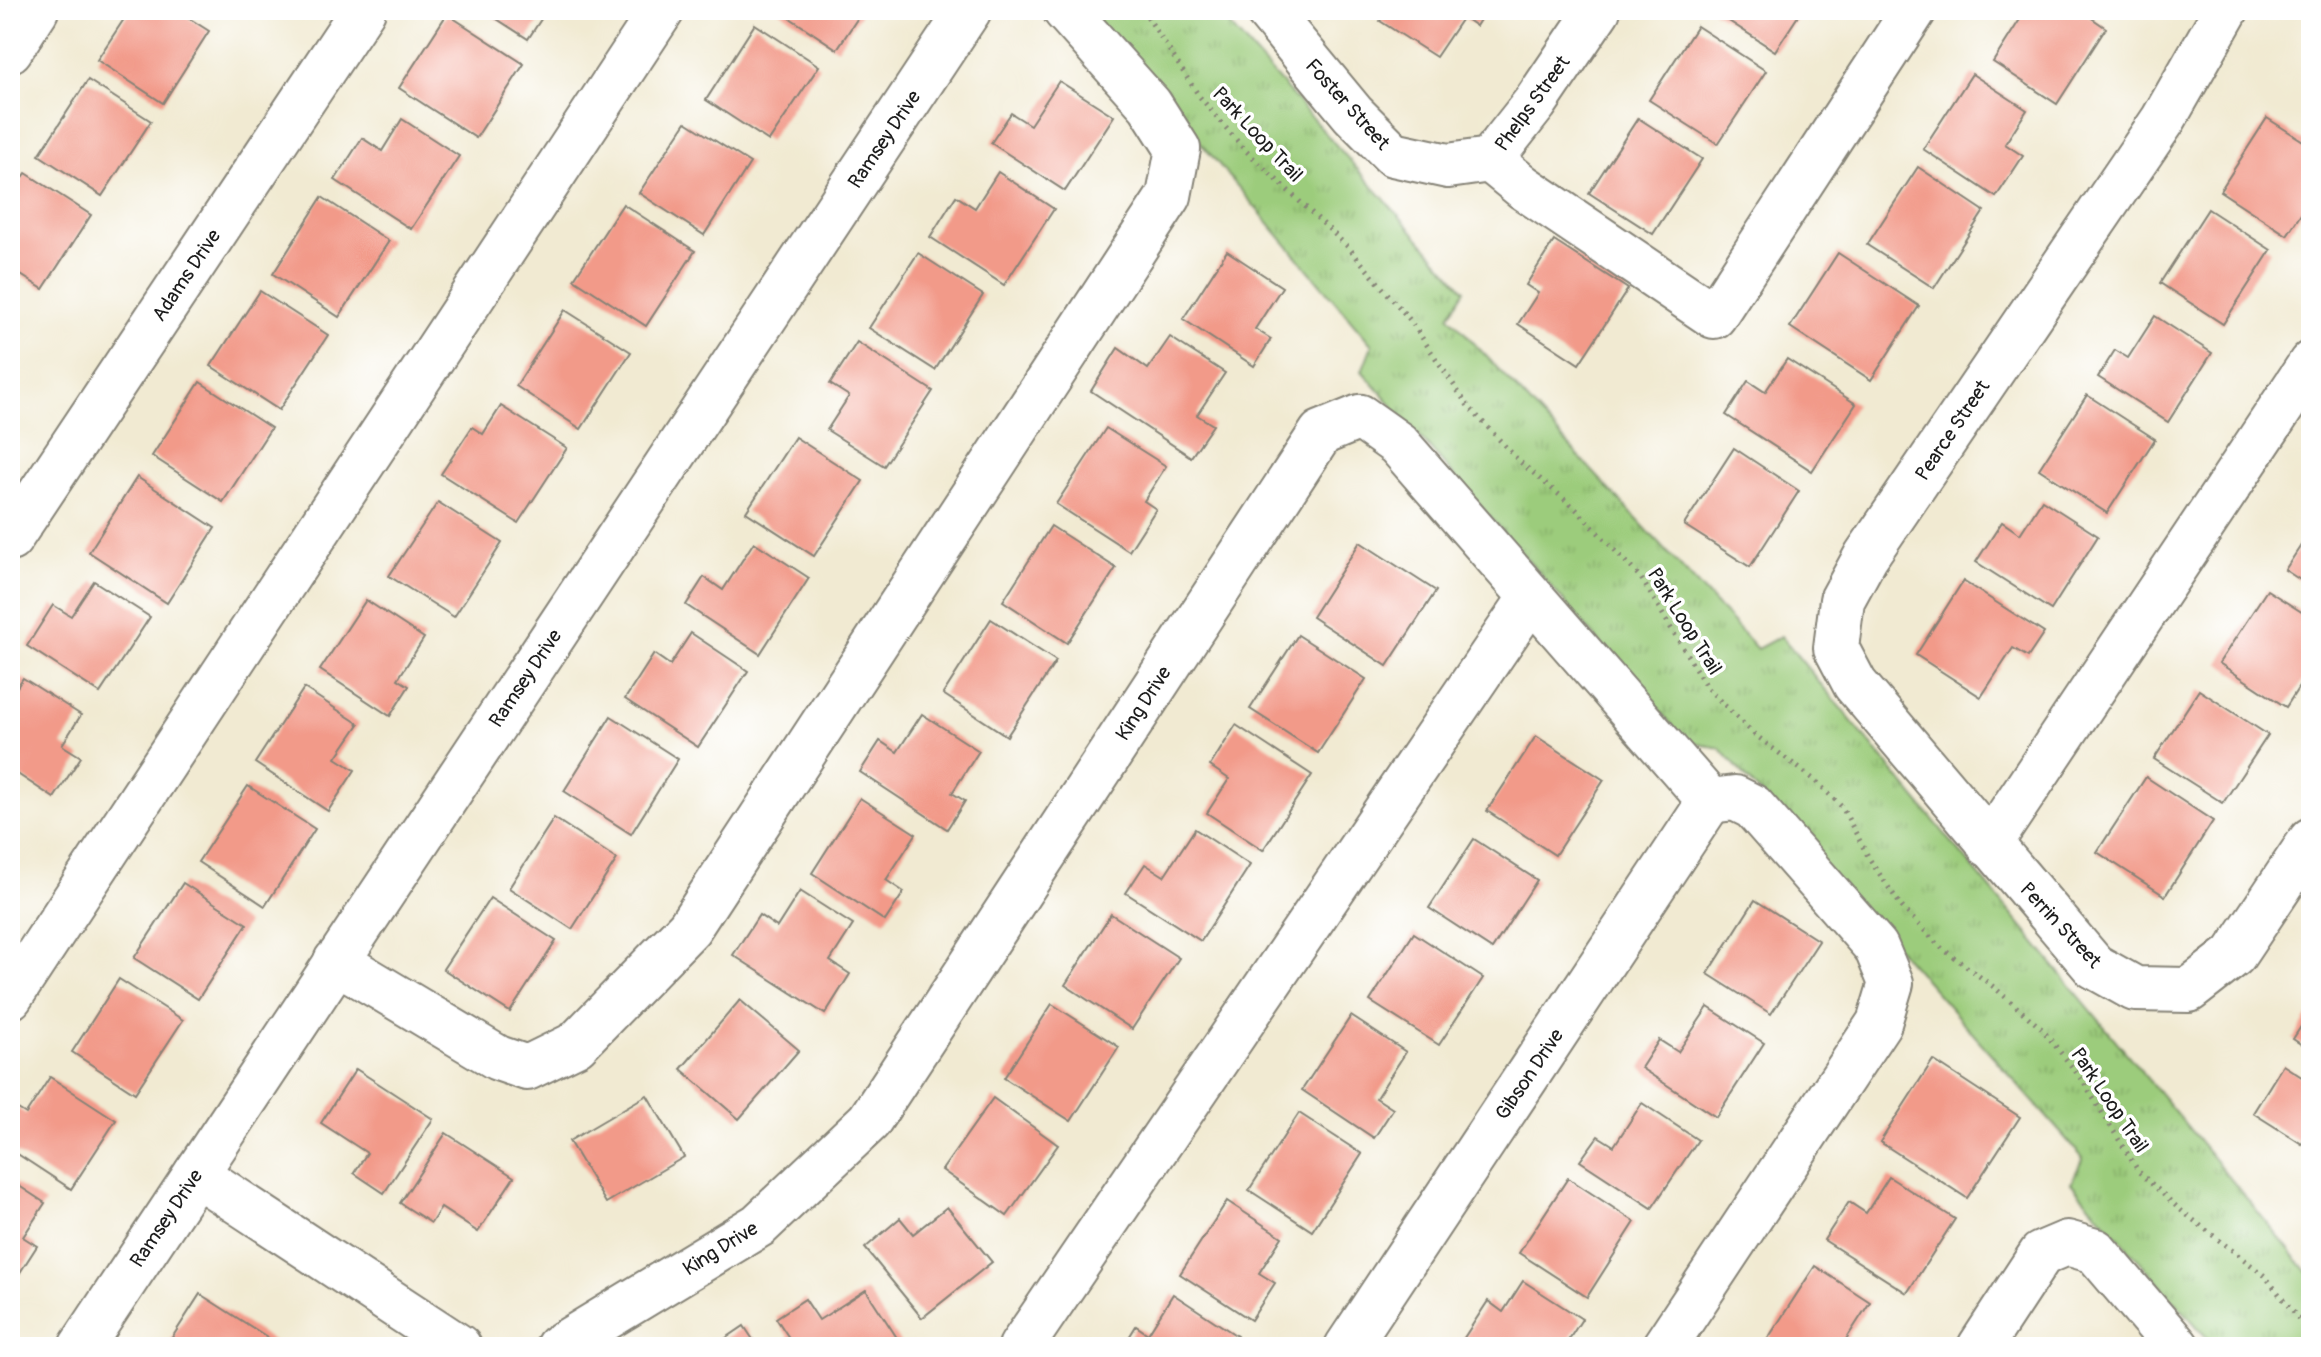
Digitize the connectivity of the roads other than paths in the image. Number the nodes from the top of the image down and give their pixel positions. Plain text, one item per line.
1 (36, 10) edge
2 (363, 10) edge
3 (662, 10) edge
4 (969, 10) edge
5 (1065, 10) edge
6 (1598, 10) edge
7 (1914, 10) edge
8 (2226, 10) edge
9 (1272, 12) edge
10 (10, 50) edge
11 (1490, 160) junction
12 (1448, 166) joint
13 (2311, 363) edge
14 (10, 539) edge
15 (1530, 599) junction
16 (1710, 801) junction
17 (2311, 840) edge
18 (1989, 845) junction
19 (336, 961) junction
20 (10, 997) edge
21 (196, 1174) junction
22 (81, 1347) edge
23 (459, 1347) edge
24 (558, 1347) edge
25 (1021, 1347) edge
26 (1347, 1347) edge
27 (1664, 1347) edge
28 (1980, 1347) edge
29 (2177, 1347) edge

1 - 10 street
2 - 14 street, Adams Drive
3 - 20 street
4 - 19 street, Ramsey Drive
5 - 19 street
6 - 11 street, Phelps Street
7 - 11 street
8 - 18 street, Pearce Street
9 - 12 street, Foster Street
11 - 12 street, Phelps Street
13 - 18 street
15 - 16 street, King Drive
15 - 24 street, King Drive
15 - 25 street
16 - 26 street, Gibson Drive
16 - 27 street
17 - 18 street, Perrin Street
19 - 21 street, Ramsey Drive
21 - 22 street, Ramsey Drive
21 - 23 street
28 - 29 street

